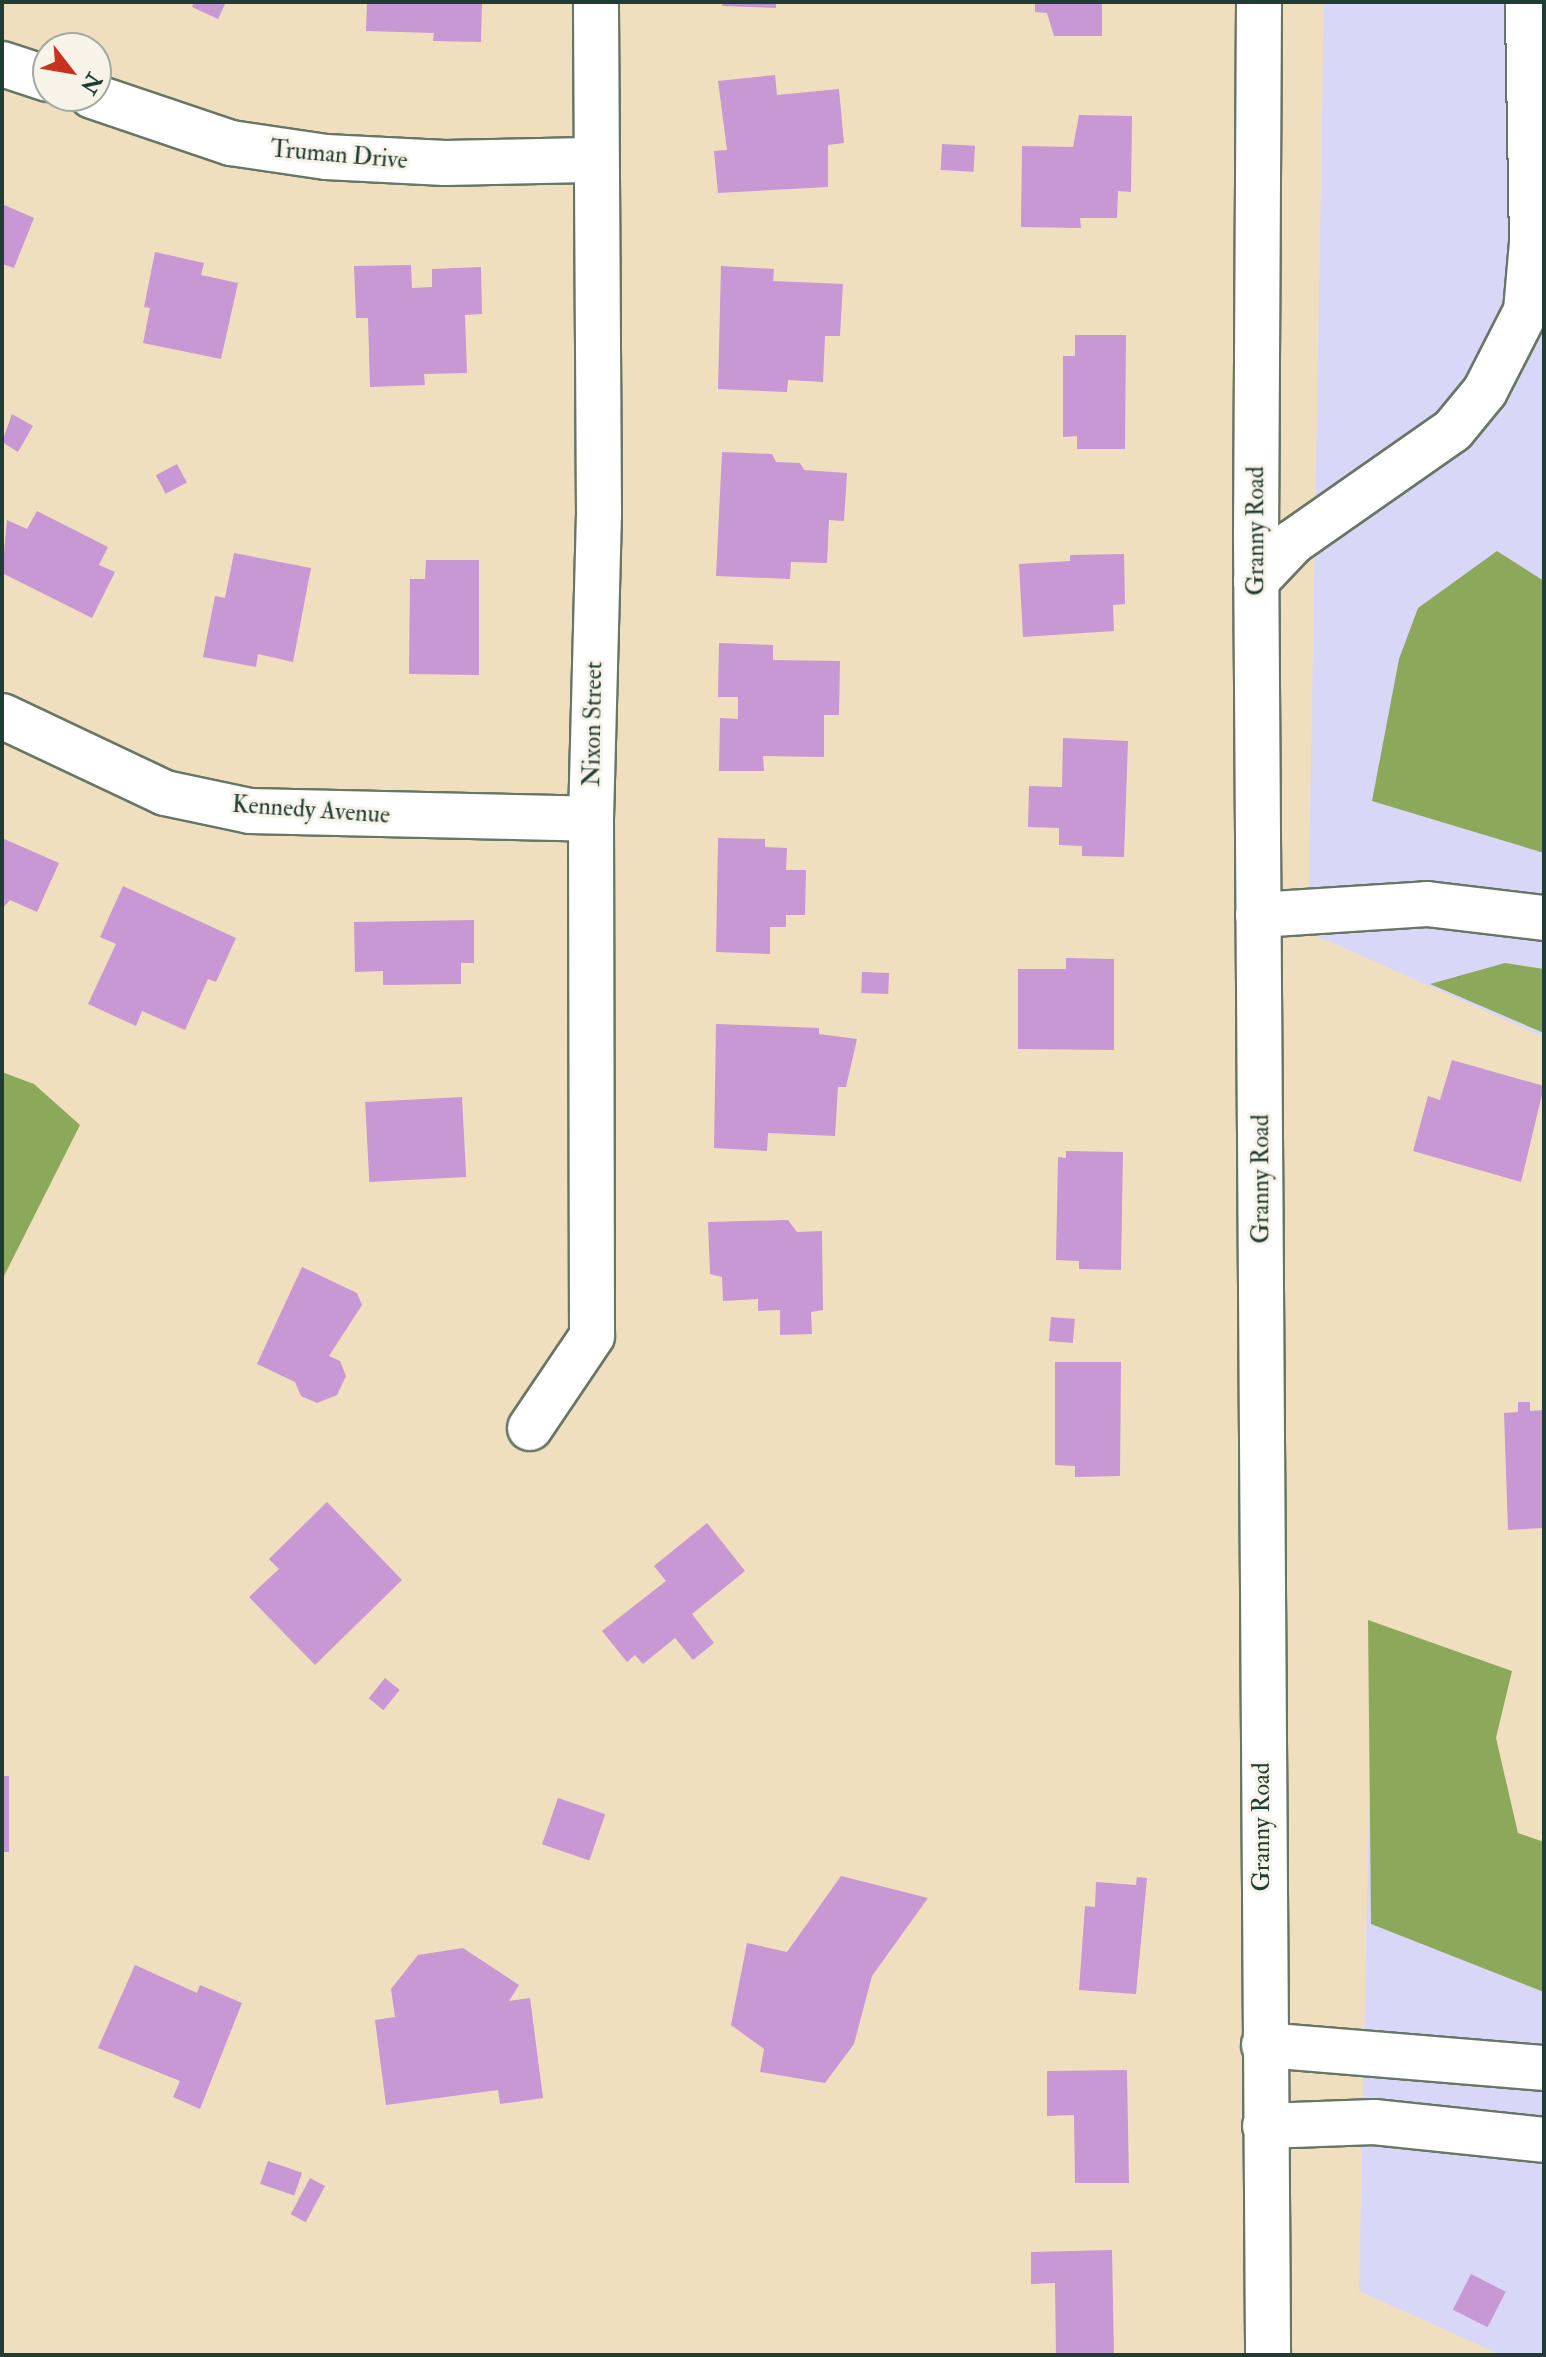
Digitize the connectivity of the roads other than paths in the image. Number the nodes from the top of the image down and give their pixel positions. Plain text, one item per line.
1 (596, 2) edge
2 (1259, 2) edge
3 (1528, 2) edge
4 (2, 64) edge
5 (32, 74) edge
6 (112, 103) edge
7 (594, 160) junction
8 (1256, 581) junction
9 (2, 716) edge
10 (591, 819) junction
11 (1258, 915) junction
12 (1544, 918) edge
13 (530, 1428) dead end
14 (1264, 2045) junction
15 (1544, 2068) edge
16 (1265, 2126) junction
17 (1544, 2140) edge
18 (1268, 2355) edge

1 - 7 street, Nixon Street
2 - 8 street, Granny Road
3 - 8 street
4 - 5 street
6 - 7 street, Truman Drive
7 - 10 street, Nixon Street
8 - 11 street, Granny Road
9 - 10 street, Kennedy Avenue
10 - 13 street, Nixon Street
11 - 12 street
11 - 14 street, Granny Road
14 - 15 street
14 - 16 street, Granny Road
16 - 17 street
16 - 18 street, Granny Road

